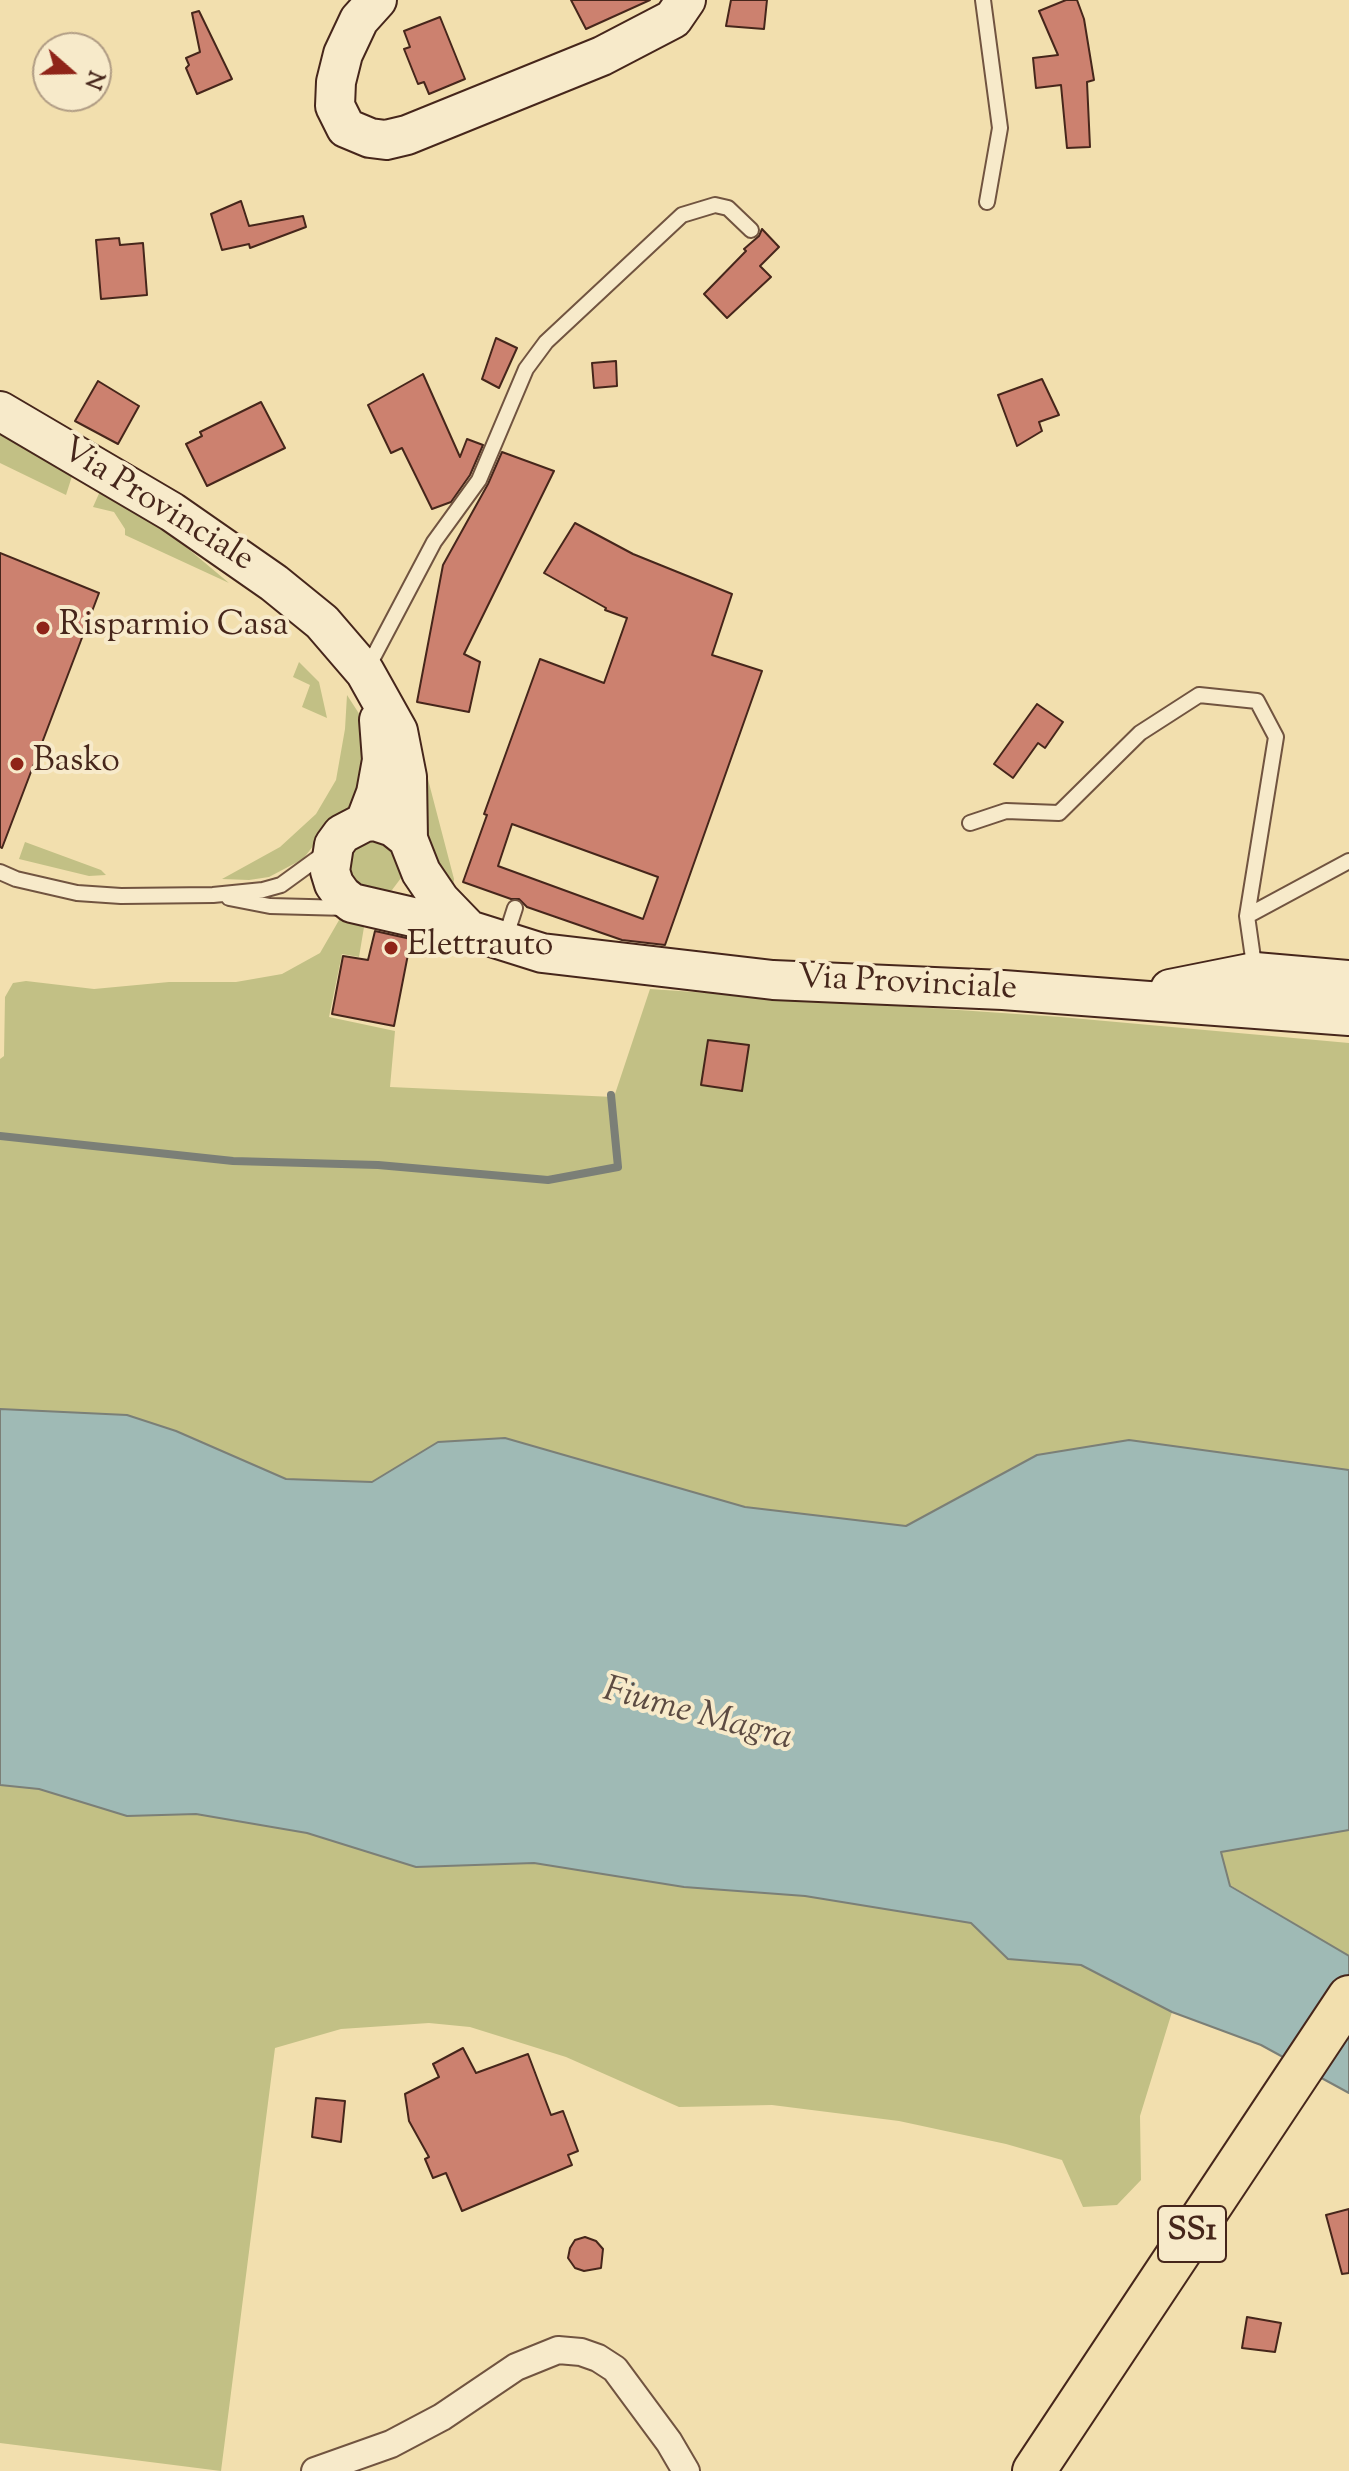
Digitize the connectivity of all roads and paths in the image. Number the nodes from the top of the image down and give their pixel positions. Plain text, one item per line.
1 (377, 0) edge
2 (686, 0) edge
3 (983, 0) edge
4 (987, 202) dead end
5 (751, 230) dead end
6 (0, 411) edge
7 (371, 685) junction
8 (365, 822) junction
9 (970, 823) dead end
10 (334, 845) junction
11 (411, 849) junction
12 (1349, 861) edge
13 (0, 872) edge
14 (213, 895) junction
15 (370, 908) junction
16 (1247, 916) junction
17 (496, 927) junction
18 (1255, 972) junction
19 (1349, 980) edge
20 (1126, 998) junction
21 (1349, 1016) edge
22 (1349, 1041) edge
23 (1349, 1997) edge
24 (315, 2471) edge
25 (686, 2471) edge
26 (1034, 2471) edge

1 - 2 main road
3 - 4 lane
5 - 7 lane
6 - 7 main road, Via Provinciale
7 - 8 main road
7 - 11 main road
8 - 10 main road
8 - 11 main road
9 - 16 lane
10 - 14 lane
10 - 15 main road, Via Provinciale
11 - 15 main road
11 - 17 main road
12 - 16 lane
13 - 14 lane
14 - 15 lane
15 - 17 main road, Via Provinciale
16 - 18 lane
17 - 20 main road, Via Provinciale
18 - 19 main road
18 - 20 main road
20 - 21 main road, Via Provinciale
20 - 22 main road
23 - 26 main road, SS1
24 - 25 street

